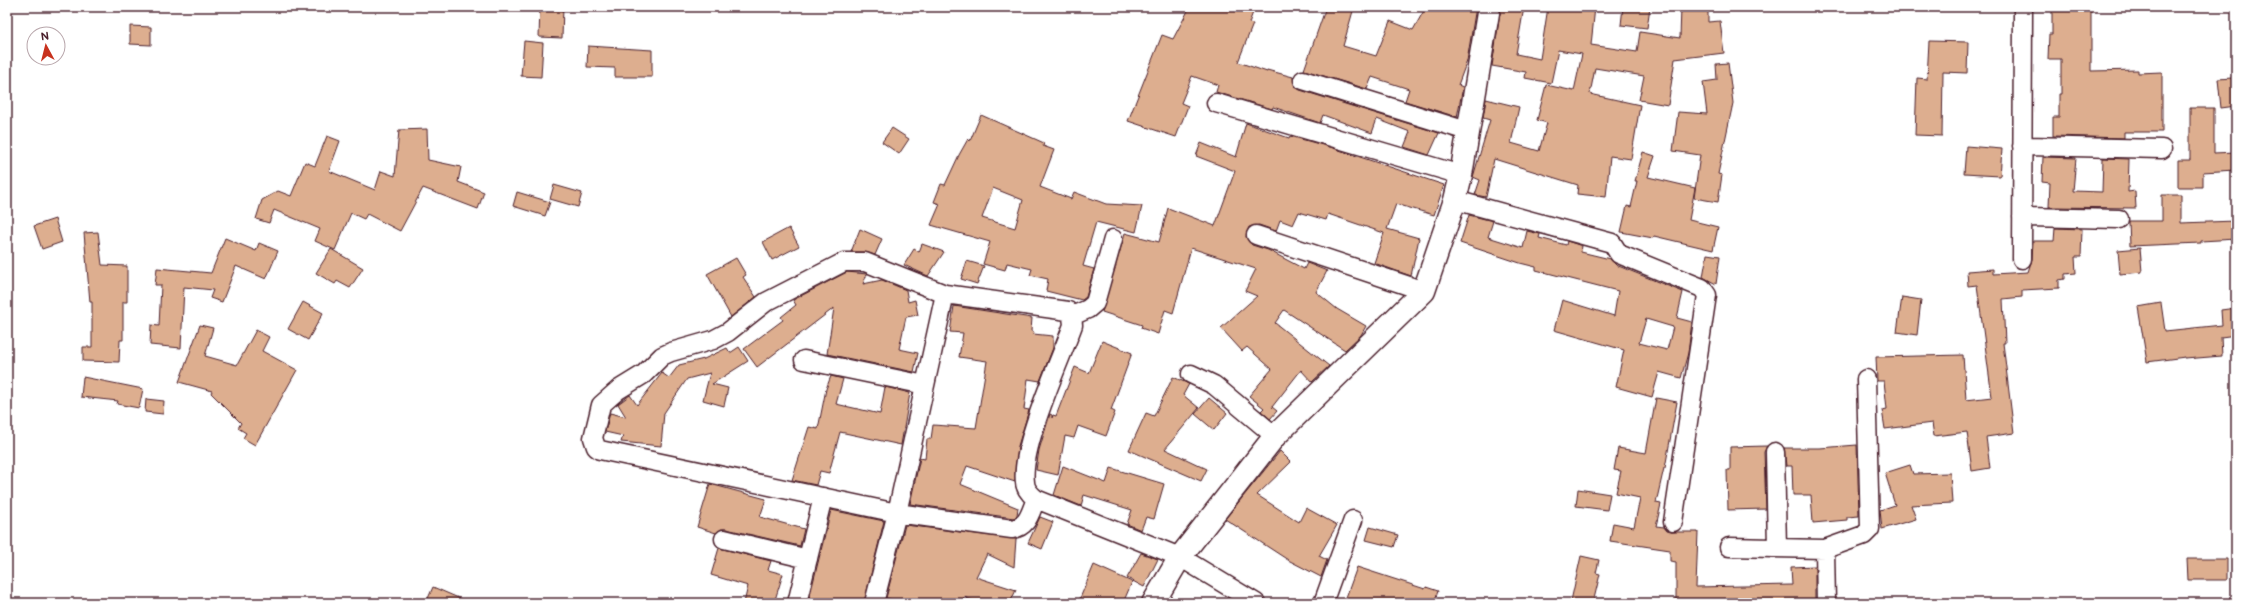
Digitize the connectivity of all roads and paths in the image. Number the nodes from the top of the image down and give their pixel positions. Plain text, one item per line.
1 (1489, 7) edge
2 (2022, 7) edge
3 (1302, 80) dead end
4 (1216, 103) dead end
5 (1467, 131) junction
6 (2022, 146) junction
7 (2162, 149) dead end
8 (1461, 175) junction
9 (1454, 200) junction
10 (2022, 217) junction
11 (2119, 219) dead end
12 (1256, 235) dead end
13 (1113, 240) dead end
14 (2022, 259) dead end
15 (1424, 291) junction
16 (945, 294) junction
17 (1072, 316) junction
18 (804, 360) dead end
19 (1191, 374) dead end
20 (1866, 379) dead end
21 (925, 385) junction
22 (1276, 436) junction
23 (1775, 452) dead end
24 (823, 497) junction
25 (1036, 499) junction
26 (897, 513) junction
27 (1354, 520) dead end
28 (1673, 522) dead end
29 (724, 539) dead end
30 (1729, 547) dead end
31 (1777, 548) junction
32 (1825, 549) junction
33 (1180, 557) junction
34 (808, 559) junction
35 (797, 603) edge
36 (874, 603) edge
37 (1153, 603) edge
38 (1256, 603) edge
39 (1322, 603) edge
40 (1826, 603) edge

1 - 5 main road
2 - 6 street
3 - 5 street
4 - 8 street
5 - 8 main road
6 - 7 street
6 - 10 street
8 - 9 main road
9 - 15 main road
9 - 28 street
10 - 11 street
10 - 14 street
12 - 15 street
13 - 17 street
15 - 22 main road
16 - 17 street
16 - 21 street
16 - 24 street
17 - 25 street
18 - 21 street
19 - 22 street
20 - 32 street
21 - 26 street
22 - 33 main road
23 - 31 street
24 - 26 street
24 - 34 street
25 - 26 street
25 - 33 street
26 - 36 street
27 - 39 street
29 - 34 street
30 - 31 street
31 - 32 street
32 - 40 street
33 - 37 main road
33 - 38 street
34 - 35 street

